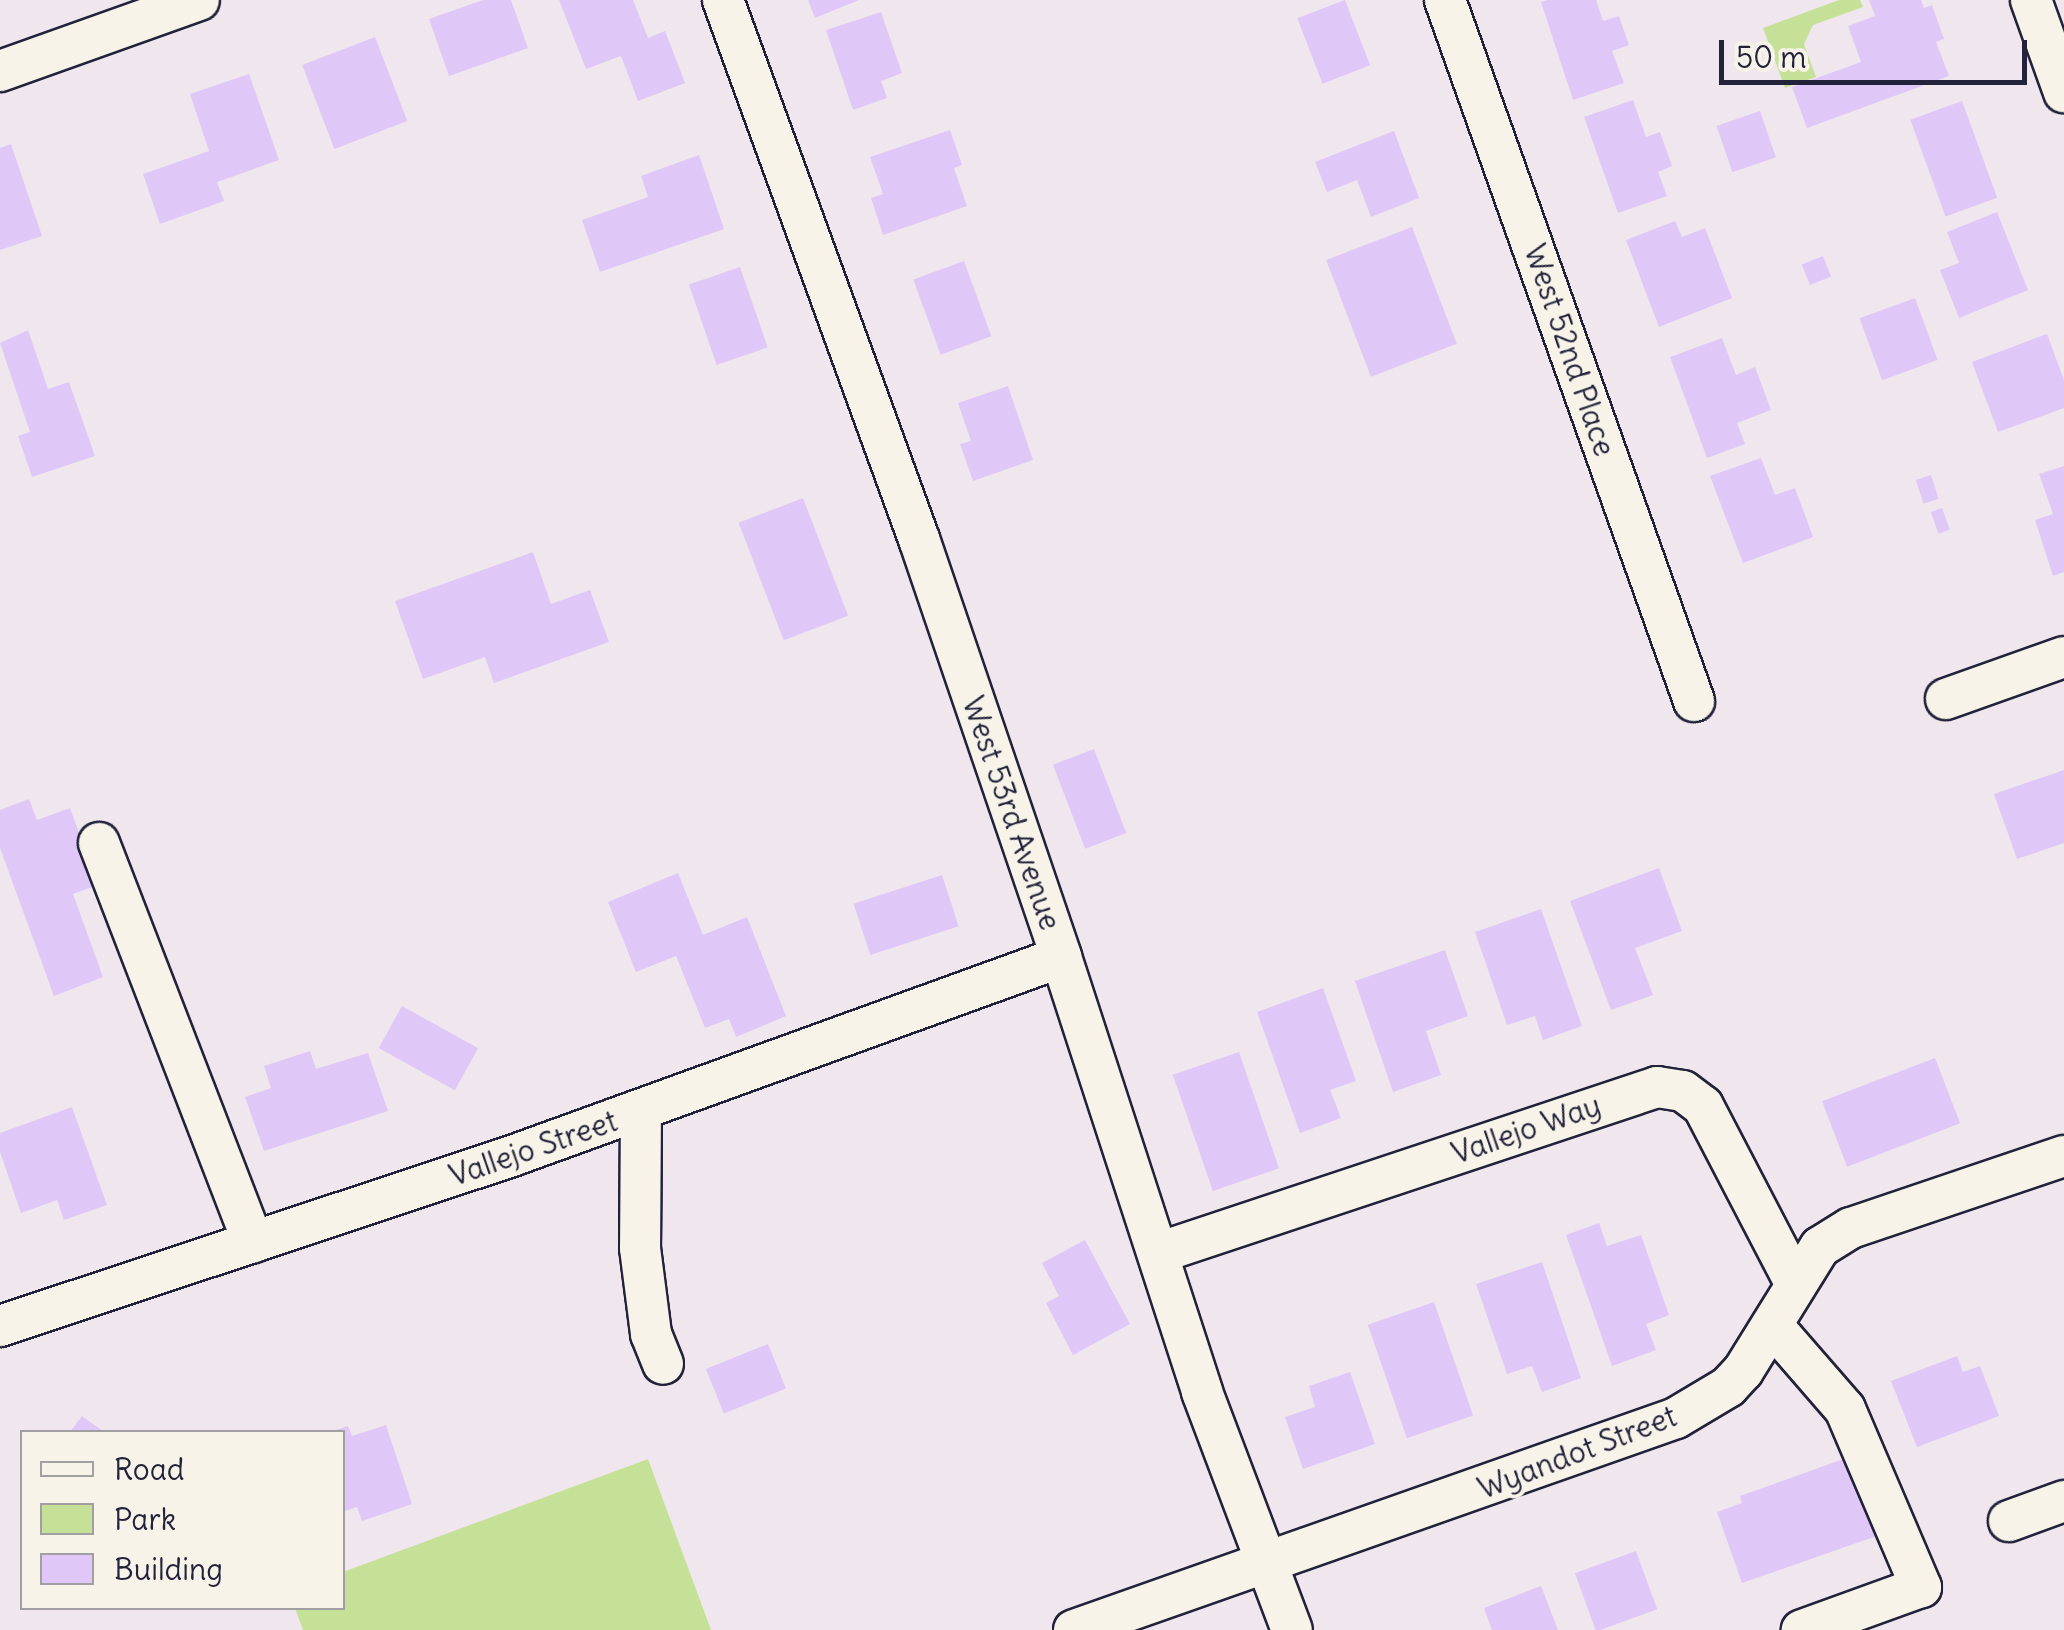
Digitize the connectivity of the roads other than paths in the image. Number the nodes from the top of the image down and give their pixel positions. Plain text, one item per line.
1 (199, 0) edge
2 (724, 0) edge
3 (1445, 0) edge
4 (2044, 10) edge
5 (0, 71) edge
6 (2064, 92) edge
7 (2064, 658) edge
8 (1946, 700) dead end
9 (1694, 701) dead end
10 (98, 843) dead end
11 (1061, 957) junction
12 (641, 1110) junction
13 (2064, 1156) edge
14 (253, 1242) junction
15 (1158, 1253) junction
16 (1794, 1283) junction
17 (1772, 1325) junction
18 (0, 1326) edge
19 (663, 1364) dead end
20 (2064, 1501) edge
21 (2009, 1521) dead end
22 (1268, 1562) junction
23 (1074, 1630) edge
24 (1292, 1630) edge
25 (1802, 1630) edge

1 - 5 street
2 - 11 street, West 53rd Avenue
3 - 9 street, West 52nd Place
4 - 6 street
7 - 8 street
10 - 14 street
11 - 12 street, Vallejo Street
11 - 15 street, West 53rd Avenue
12 - 14 street, Vallejo Street
12 - 19 street
13 - 16 street, Wyandot Street
14 - 18 street, Vallejo Street
15 - 16 street, Vallejo Way
15 - 22 street, West 53rd Avenue
16 - 17 street, Wyandot Street
17 - 22 street, Wyandot Street
17 - 25 street
20 - 21 street
22 - 23 street, Wyandot Street
22 - 24 street, West 53rd Avenue

